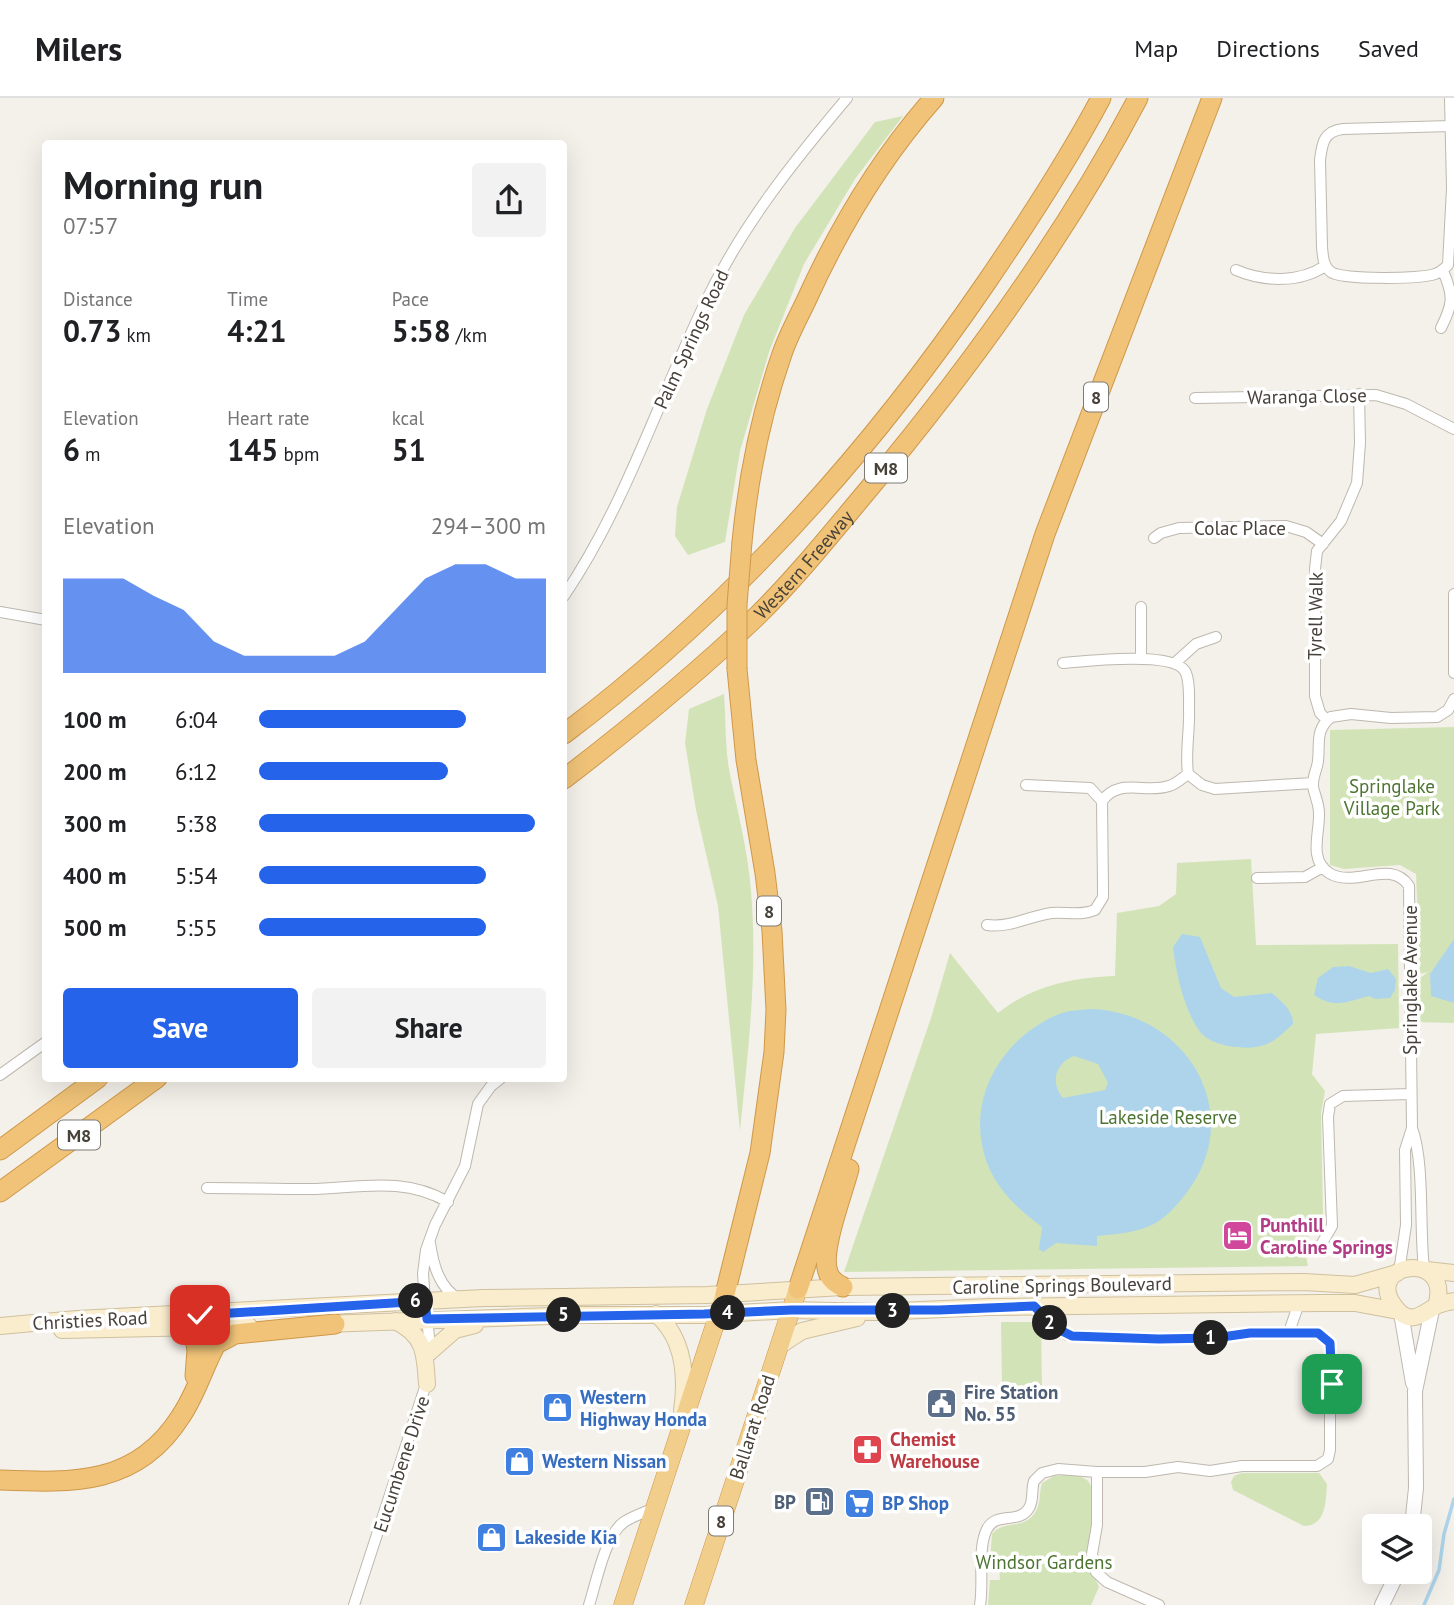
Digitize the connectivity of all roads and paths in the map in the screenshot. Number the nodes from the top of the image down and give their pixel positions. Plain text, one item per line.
1 (847, 98) edge
2 (934, 98) edge
3 (1101, 98) edge
4 (1138, 98) edge
5 (1212, 98) edge
6 (1450, 98) edge
7 (1451, 126) junction
8 (1325, 266) junction
9 (1236, 270) dead end
10 (1443, 271) junction
11 (1441, 328) dead end
12 (1359, 394) junction
13 (1195, 398) dead end
14 (1454, 429) edge
15 (1154, 538) dead end
16 (1323, 544) junction
17 (567, 591) edge
18 (1454, 594) edge
19 (1141, 607) dead end
20 (0, 612) edge
21 (42, 619) edge
22 (1216, 637) dead end
23 (1140, 659) junction
24 (1176, 662) junction
25 (1063, 663) dead end
26 (1454, 673) edge
27 (1453, 702) edge
28 (1326, 720) junction
29 (567, 732) edge
30 (1188, 774) junction
31 (567, 777) edge
32 (1313, 783) junction
33 (1026, 785) dead end
34 (1102, 801) junction
35 (1323, 867) junction
36 (1257, 878) dead end
37 (987, 925) dead end
38 (42, 1045) edge
39 (0, 1075) edge
40 (867, 1076) junction
41 (93, 1082) edge
42 (151, 1082) edge
43 (496, 1082) edge
44 (1410, 1094) junction
45 (1412, 1128) junction
46 (0, 1150) edge
47 (207, 1188) dead end
48 (0, 1192) edge
49 (448, 1202) junction
50 (430, 1240) junction
51 (1321, 1245) dead end
52 (1426, 1269) junction
53 (1398, 1273) junction
54 (1454, 1273) edge
55 (1178, 1283) junction
56 (989, 1286) junction
57 (843, 1287) junction
58 (798, 1289) junction
59 (726, 1294) junction
60 (459, 1299) junction
61 (425, 1301) junction
62 (1454, 1301) edge
63 (1299, 1303) junction
64 (1178, 1305) junction
65 (1034, 1306) junction
66 (989, 1307) junction
67 (1434, 1308) junction
68 (792, 1310) junction
69 (876, 1312) junction
70 (1400, 1312) junction
71 (656, 1314) junction
72 (718, 1314) junction
73 (536, 1316) junction
74 (77, 1319) junction
75 (427, 1319) junction
76 (395, 1321) junction
77 (335, 1324) junction
78 (0, 1327) edge
79 (192, 1328) junction
80 (1289, 1332) junction
81 (779, 1346) junction
82 (431, 1352) junction
83 (427, 1384) junction
84 (1415, 1391) junction
85 (190, 1401) junction
86 (680, 1432) junction
87 (1097, 1472) junction
88 (0, 1480) edge
89 (655, 1508) junction
90 (1413, 1514) edge
91 (1392, 1584) edge
92 (354, 1605) edge
93 (589, 1605) edge
94 (622, 1605) edge
95 (694, 1605) edge
96 (980, 1605) edge
97 (1159, 1605) edge
98 (1382, 1605) edge

1 - 17 street, Palm Springs Road
2 - 59 highway, 8, bridge
3 - 29 highway, Western Freeway / M8
4 - 31 highway, Western Freeway / M8
5 - 40 highway, 8
6 - 7 street
7 - 8 street
7 - 10 street
8 - 9 street
8 - 10 street
10 - 11 street
12 - 13 street, Waranga Close
12 - 14 street, Waranga Close
12 - 16 street, Tyrell Walk
15 - 16 street, Colac Place
16 - 28 street, Tyrell Walk
18 - 26 street
19 - 23 street
20 - 21 street
22 - 24 street
23 - 24 street
23 - 25 street
24 - 30 street
27 - 28 street
28 - 32 street
30 - 32 street
30 - 34 street
32 - 35 street
33 - 34 street
34 - 37 street
35 - 36 street
35 - 44 street, Springlake Avenue
38 - 39 street
40 - 57 highway
40 - 58 highway, 8
41 - 46 highway, M8
42 - 48 highway, M8
43 - 49 street
44 - 45 street, Springlake Avenue
44 - 51 street
45 - 52 street, Springlake Avenue
45 - 53 street, Springlake Avenue
47 - 49 street
49 - 50 street
50 - 60 street
50 - 61 street
52 - 53 main road
52 - 54 main road
52 - 67 main road
53 - 55 main road, Caroline Springs Boulevard
53 - 70 main road
55 - 56 main road, Caroline Springs Boulevard
55 - 64 main road
56 - 57 main road, Caroline Springs Boulevard
56 - 66 main road
57 - 58 main road, Caroline Springs Boulevard
58 - 59 main road, Caroline Springs Boulevard
58 - 68 highway, Ballarat Road / 8
59 - 60 main road, Christies Road
59 - 72 highway, 8
60 - 61 main road, Christies Road
61 - 74 main road, Christies Road
61 - 75 main road
62 - 67 main road
63 - 64 main road, Caroline Springs Boulevard
63 - 70 main road, Caroline Springs Boulevard
63 - 80 street
64 - 65 main road, Caroline Springs Boulevard
65 - 66 main road, Caroline Springs Boulevard
65 - 80 street, Caroline Springs Boulevard
66 - 69 main road, Caroline Springs Boulevard
67 - 70 main road
67 - 84 street
68 - 69 main road, Caroline Springs Boulevard
68 - 72 main road, Caroline Springs Boulevard
68 - 81 highway, Ballarat Road / 8
69 - 81 main road
70 - 84 street
71 - 72 main road, Christies Road
71 - 73 main road, Christies Road
71 - 86 main road
72 - 86 highway, 8
73 - 75 main road, Christies Road
73 - 82 main road
74 - 78 main road, Christies Road
74 - 79 main road
75 - 76 main road, Christies Road
75 - 82 street, Eucumbene Drive
76 - 77 main road, Christies Road
76 - 83 main road
77 - 79 main road, Christies Road
77 - 85 highway
78 - 79 main road, Christies Road
79 - 85 highway
80 - 87 street
81 - 95 highway, Ballarat Road / 8
82 - 83 street, Eucumbene Drive
83 - 92 street, Eucumbene Drive
84 - 90 street
85 - 88 highway
86 - 89 highway, 8
87 - 96 street
87 - 97 street
89 - 93 street
89 - 94 highway, 8
91 - 98 street

